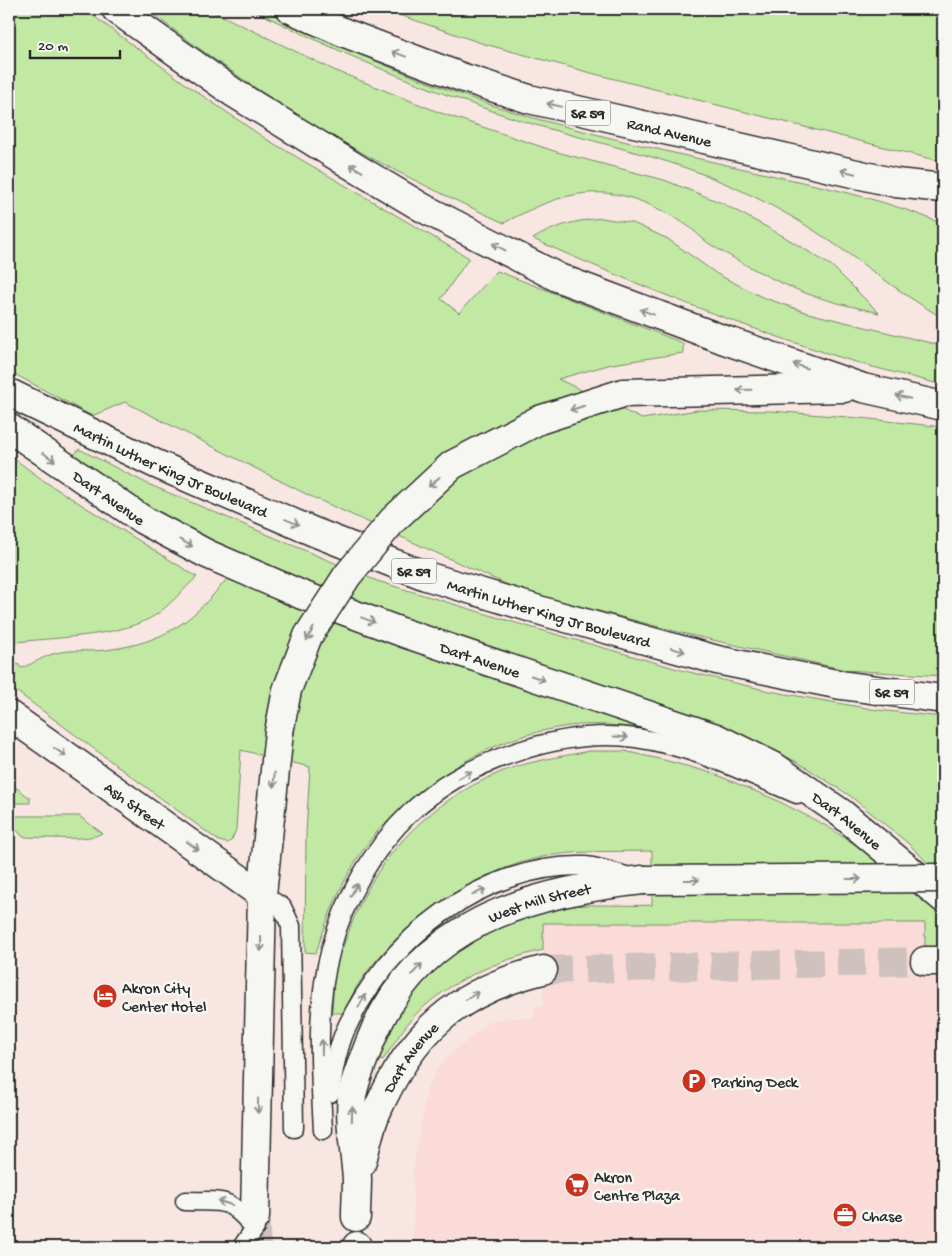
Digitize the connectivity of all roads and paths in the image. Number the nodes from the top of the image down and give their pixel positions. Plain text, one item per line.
1 (116, 9) edge
2 (291, 9) edge
3 (896, 183) junction
4 (943, 188) edge
5 (943, 209) edge
6 (863, 388) junction
7 (9, 393) edge
8 (943, 406) edge
9 (9, 428) edge
10 (943, 699) edge
11 (9, 715) edge
12 (841, 813) junction
13 (943, 878) edge
14 (643, 880) junction
15 (262, 895) junction
16 (943, 898) edge
17 (543, 970) tunnel mouth
18 (294, 1128) dead end
19 (357, 1180) junction
20 (185, 1200) dead end
21 (255, 1216) tunnel mouth
22 (359, 1237) edge
23 (242, 1247) edge

6 -> 1 main road
3 -> 2 main road, Rand Avenue / SR 59
3 - 4 main road, Rand Avenue
3 - 5 main road
8 -> 6 main road
6 -> 15 main road, bridge
7 -> 10 main road, Martin Luther King Jr Boulevard / SR 59
9 -> 12 main road, Dart Avenue
11 -> 15 main road, Ash Street
12 - 14 lane
12 - 16 main road, Dart Avenue
14 -> 13 main road, West Mill Street, bridge
19 -> 14 main road, West Mill Street
15 - 18 lane
15 -> 21 main road
19 -> 17 main road, Dart Avenue
19 - 22 main road, West Mill Street
23 -> 20 lane

